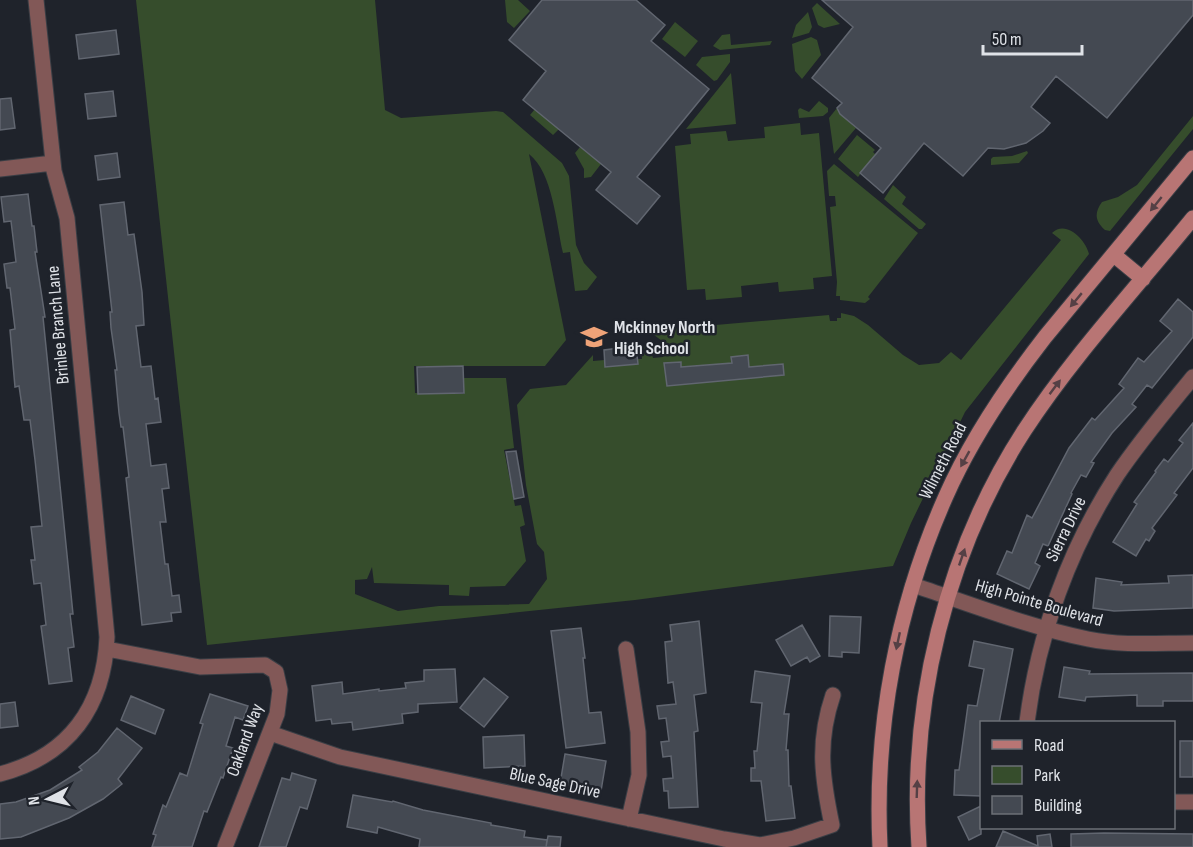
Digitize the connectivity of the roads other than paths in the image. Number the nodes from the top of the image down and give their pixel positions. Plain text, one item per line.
1 (36, 0) edge
2 (1193, 159) edge
3 (53, 163) junction
4 (0, 169) edge
5 (1193, 218) edge
6 (1114, 255) junction
7 (1143, 279) junction
8 (1191, 384) edge
9 (913, 585) junction
10 (948, 597) junction
11 (1047, 628) junction
12 (1193, 643) edge
13 (106, 649) junction
14 (626, 649) dead end
15 (833, 695) dead end
16 (1027, 721) edge
17 (270, 733) junction
18 (0, 774) edge
19 (1175, 802) edge
20 (1193, 802) edge
21 (628, 819) junction
22 (225, 847) edge
23 (880, 847) edge
24 (919, 847) edge

1 - 3 street, Brinlee Branch Lane
2 -> 6 main road, Wilmeth Road
3 - 4 street
3 - 13 street, Brinlee Branch Lane
5 - 7 main road
6 - 7 main road
6 -> 9 main road, Wilmeth Road
10 -> 7 main road
8 - 11 street, Sierra Drive
9 - 10 street, High Pointe Boulevard
9 -> 23 main road, Wilmeth Road
10 - 11 street, High Pointe Boulevard
24 -> 10 main road
11 - 12 street, High Pointe Boulevard
11 - 16 street, Sierra Drive
13 - 17 street, Oakland Way
13 - 18 street, Brinlee Branch Lane
14 - 21 street
15 - 21 street, Blue Sage Drive
17 - 21 street, Blue Sage Drive
17 - 22 street, Oakland Way
19 - 20 street

